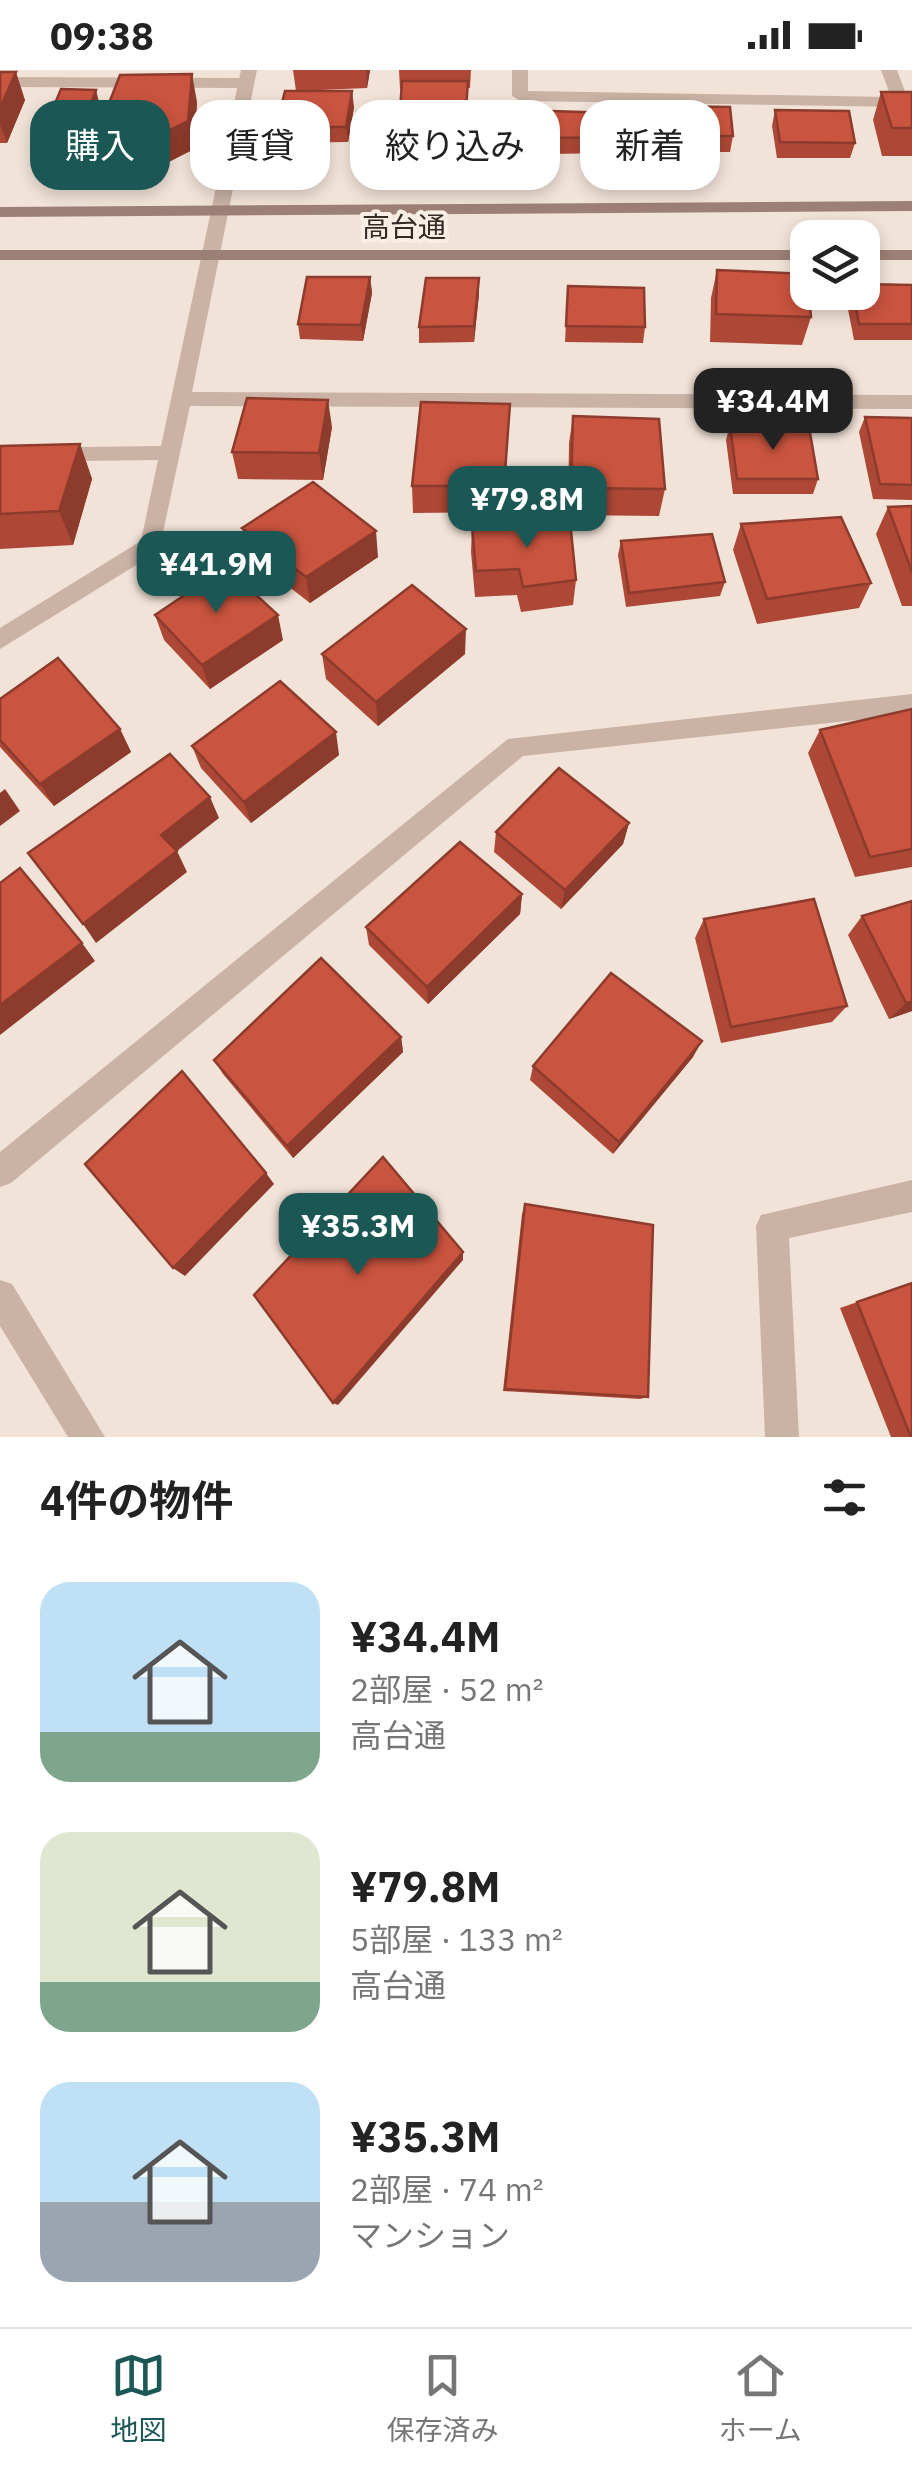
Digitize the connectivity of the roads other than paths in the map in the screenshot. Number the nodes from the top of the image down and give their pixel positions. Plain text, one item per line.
1 (520, 70) edge
2 (890, 70) edge
3 (248, 77) edge
4 (0, 82) edge
5 (912, 206) edge
6 (0, 212) edge
7 (221, 214) junction
8 (0, 254) edge
9 (212, 254) junction
10 (790, 254) edge
11 (880, 254) edge
12 (912, 254) edge
13 (182, 399) junction
14 (912, 402) edge
15 (170, 453) junction
16 (0, 455) edge
17 (0, 640) edge
18 (912, 704) edge
19 (0, 1172) edge
20 (912, 1196) edge
21 (0, 1296) edge
22 (88, 1437) edge
23 (782, 1437) edge

1 - 2 street
3 - 4 street
3 - 7 street
5 - 7 street, 高台通
6 - 7 street, 高台通
7 - 9 street
8 - 9 street, 高台通
9 - 10 street, 高台通
9 - 13 street
11 - 12 street
13 - 14 street
13 - 15 street
15 - 16 street
15 - 17 street
18 - 19 street
20 - 23 street
21 - 22 street

